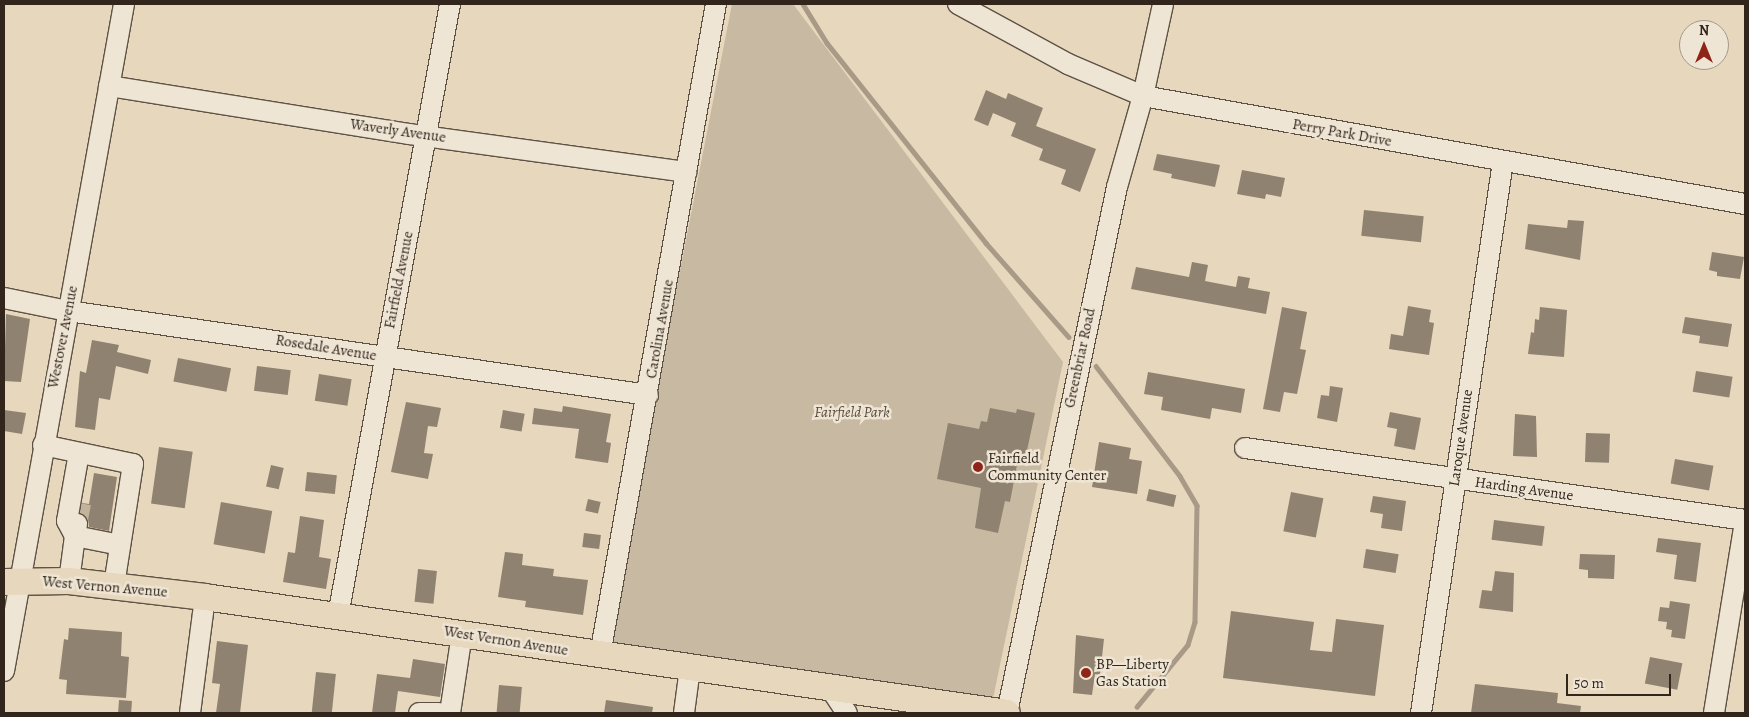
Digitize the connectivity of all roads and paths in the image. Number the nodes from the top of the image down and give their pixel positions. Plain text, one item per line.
1 (124, 4) edge
2 (450, 4) edge
3 (716, 4) edge
4 (958, 4) edge
5 (1162, 4) edge
6 (109, 86) junction
7 (1143, 96) junction
8 (426, 136) junction
9 (1503, 162) junction
10 (686, 172) junction
11 (1745, 204) edge
12 (4, 298) edge
13 (68, 311) junction
14 (385, 357) junction
15 (648, 395) junction
16 (43, 445) junction
17 (1244, 448) dead end
18 (77, 460) junction
19 (1456, 479) junction
20 (78, 519) junction
21 (1745, 522) edge
22 (120, 545) junction
23 (12, 581) edge
24 (69, 581) junction
25 (114, 585) junction
26 (205, 597) junction
27 (338, 616) junction
28 (462, 634) junction
29 (600, 655) junction
30 (690, 668) junction
31 (4, 671) edge
32 (830, 688) junction
33 (190, 713) edge
34 (419, 713) edge
35 (439, 713) edge
36 (450, 713) edge
37 (684, 713) edge
38 (847, 713) edge
39 (1007, 713) edge
40 (1422, 713) edge
41 (1714, 713) edge

1 - 6 street, Westover Avenue
2 - 8 street, Fairfield Avenue
3 - 10 street, Carolina Avenue
4 - 7 street, Perry Park Drive
5 - 7 street, Greenbriar Road
6 - 8 street, Waverly Avenue
6 - 13 street, Westover Avenue
7 - 9 street, Perry Park Drive
7 - 39 street, Greenbriar Road
8 - 10 street, Waverly Avenue
8 - 14 street, Fairfield Avenue
9 - 11 street, Perry Park Drive
9 - 19 street, Laroque Avenue
10 - 15 street, Carolina Avenue
12 - 13 street, Rosedale Avenue
13 - 14 street, Rosedale Avenue
13 - 16 street, Westover Avenue
14 - 15 street, Rosedale Avenue
14 - 27 street, Fairfield Avenue
15 - 29 street, Carolina Avenue
16 - 18 street
16 - 23 street, Westover Avenue
17 - 19 street, Harding Avenue
18 - 20 street
18 - 20 street
18 - 22 street
19 - 21 street, Harding Avenue
19 - 40 street, Laroque Avenue
20 - 22 street
20 - 24 street
21 - 41 street
22 - 25 street
23 - 24 main road, West Vernon Avenue
23 - 31 street, Westover Avenue
24 - 25 main road, West Vernon Avenue
25 - 26 main road, West Vernon Avenue
26 - 27 main road, West Vernon Avenue
26 - 33 street
27 - 28 main road, West Vernon Avenue
28 - 29 main road, West Vernon Avenue
28 - 36 street
29 - 30 main road, West Vernon Avenue
30 - 32 main road, West Vernon Avenue
30 - 37 street
32 - 38 street
32 - 39 main road, West Vernon Avenue
34 - 35 street

